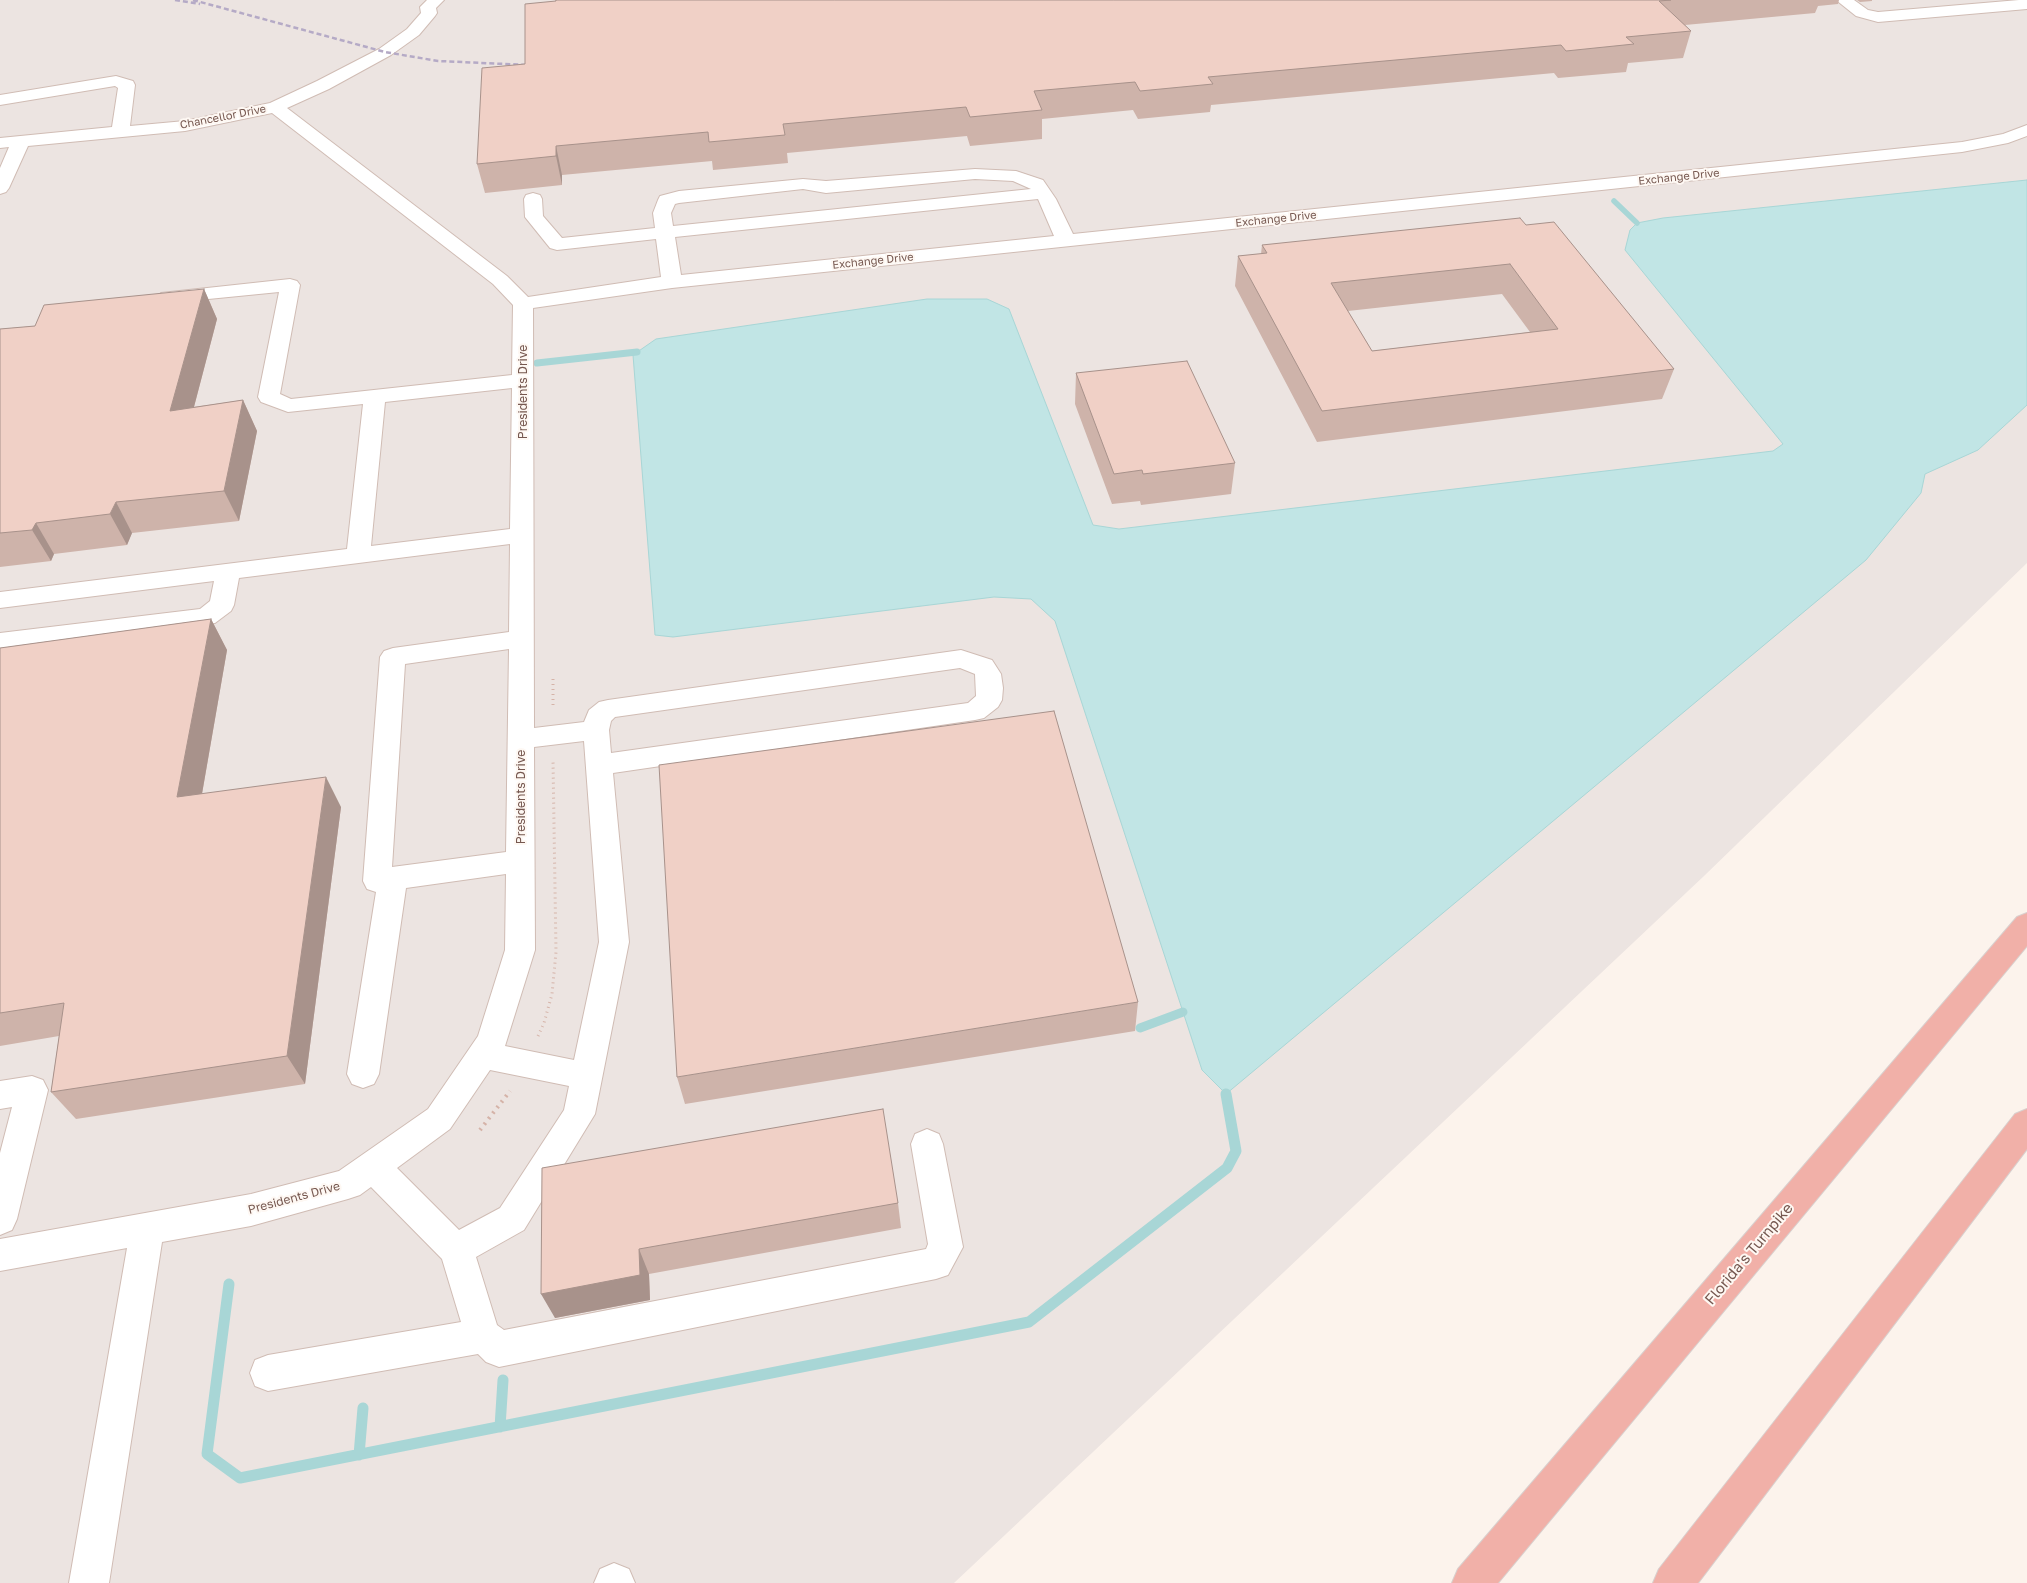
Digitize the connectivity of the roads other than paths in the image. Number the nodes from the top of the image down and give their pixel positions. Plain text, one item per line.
1 (448, 0) edge
2 (1844, 0) edge
3 (2022, 0) edge
4 (2027, 4) edge
5 (429, 11) edge
6 (0, 100) edge
7 (275, 107) junction
8 (2027, 130) edge
9 (120, 132) junction
10 (21, 141) junction
11 (0, 143) edge
12 (0, 188) edge
13 (1043, 193) junction
14 (533, 199) dead end
15 (665, 233) junction
16 (1066, 241) junction
17 (672, 282) junction
18 (153, 298) edge
19 (523, 304) junction
20 (522, 380) junction
21 (375, 396) junction
22 (522, 536) junction
23 (358, 555) junction
24 (228, 572) junction
25 (0, 600) edge
26 (522, 639) junction
27 (0, 642) edge
28 (596, 730) junction
29 (521, 739) junction
30 (599, 765) junction
31 (520, 860) junction
32 (393, 879) junction
33 (2027, 925) edge
34 (482, 1055) junction
35 (363, 1074) dead end
36 (587, 1076) junction
37 (0, 1094) edge
38 (2027, 1124) edge
39 (927, 1144) dead end
40 (372, 1166) junction
41 (0, 1218) edge
42 (147, 1229) junction
43 (456, 1250) junction
44 (0, 1255) edge
45 (483, 1336) junction
46 (268, 1373) dead end
47 (89, 1583) edge
48 (1472, 1583) edge
49 (1673, 1583) edge

1 - 5 street, Chancellor Drive
2 - 4 street
3 - 4 street
5 - 7 street, Chancellor Drive
6 - 9 street
7 - 9 street, Chancellor Drive
7 - 19 street
8 - 16 street, Exchange Drive
9 - 10 street, Chancellor Drive
10 - 11 street, Chancellor Drive
10 - 12 street
13 - 15 street
13 - 15 street
13 - 16 street
14 - 15 street
15 - 17 street
16 - 17 street, Exchange Drive
17 - 19 street, Exchange Drive
18 - 21 street
19 - 20 street, Presidents Drive
20 - 21 street
20 - 22 street, Presidents Drive
21 - 23 street
22 - 23 street
22 - 26 street, Presidents Drive
23 - 24 street
24 - 25 street
24 - 27 street
26 - 29 street, Presidents Drive
26 - 32 street
28 - 29 street
28 - 30 street
28 - 30 street
29 - 31 street, Presidents Drive
30 - 36 street
31 - 32 street
31 - 34 street, Presidents Drive
32 - 35 street
33 - 48 highway, Florida's Turnpike
34 - 36 street
34 - 40 street, Presidents Drive
36 - 43 street
37 - 41 street
38 - 49 highway
39 - 45 street
40 - 42 street, Presidents Drive
40 - 43 street
42 - 44 street, Presidents Drive
42 - 47 street
43 - 45 street
45 - 46 street

